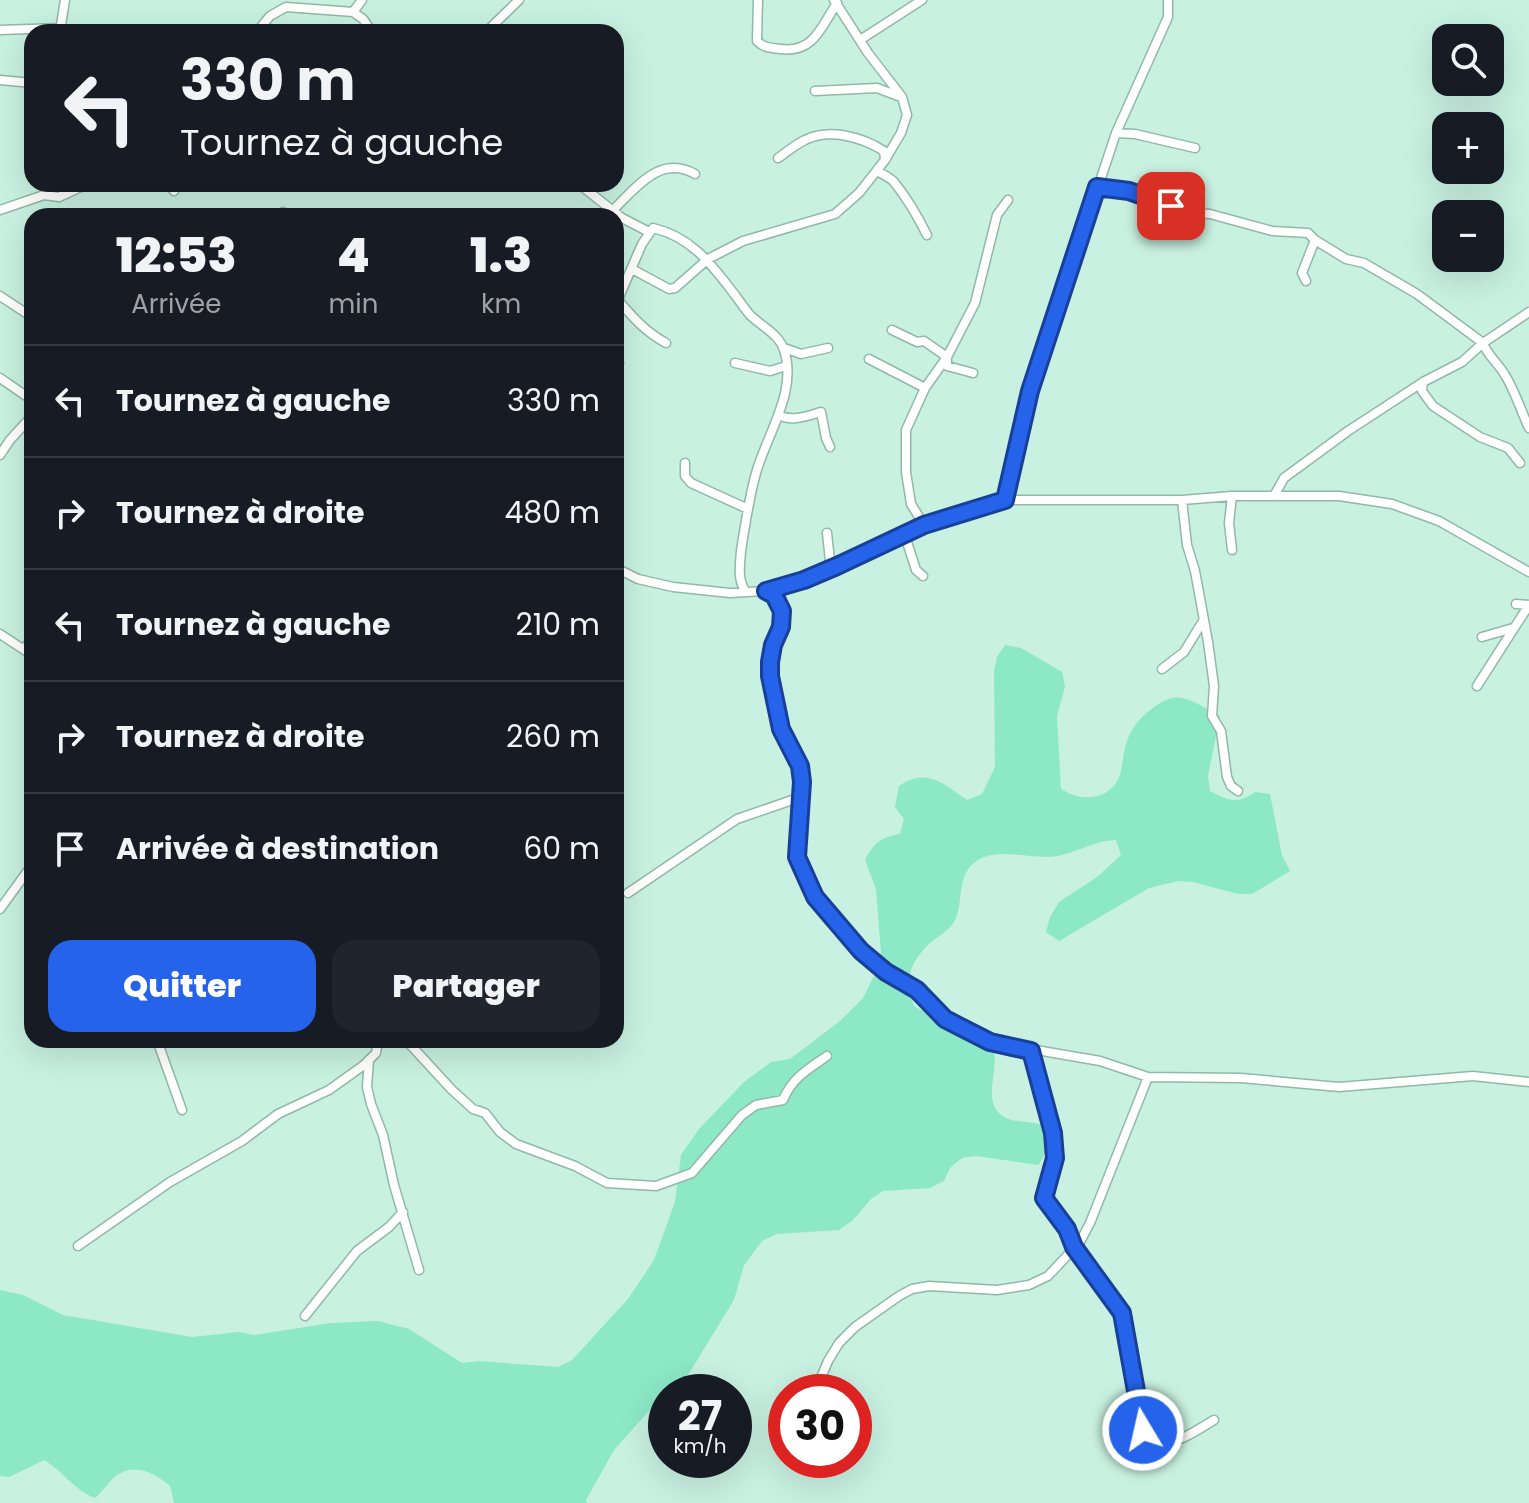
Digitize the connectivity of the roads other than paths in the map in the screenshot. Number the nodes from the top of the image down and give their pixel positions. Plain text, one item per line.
1 (65, 0) edge
2 (362, 0) edge
3 (519, 0) edge
4 (758, 0) edge
5 (922, 0) edge
6 (1168, 0) edge
7 (835, 1) edge
8 (285, 4) edge
9 (353, 12) junction
10 (61, 24) edge
11 (264, 24) edge
12 (366, 24) edge
13 (494, 24) edge
14 (0, 30) edge
15 (24, 30) edge
16 (860, 40) junction
17 (0, 80) edge
18 (24, 82) edge
19 (815, 91) dead end
20 (902, 97) junction
21 (1116, 133) junction
22 (1195, 148) dead end
23 (778, 158) dead end
24 (885, 160) junction
25 (877, 171) junction
26 (695, 174) dead end
27 (1097, 187) junction
28 (70, 192) edge
29 (589, 192) edge
30 (1008, 200) dead end
31 (608, 208) edge
32 (615, 208) edge
33 (0, 210) edge
34 (624, 218) edge
35 (649, 232) junction
36 (927, 235) dead end
37 (1315, 240) junction
38 (708, 259) junction
39 (632, 269) junction
40 (1306, 281) dead end
41 (624, 286) edge
42 (0, 296) edge
43 (624, 310) edge
44 (24, 312) edge
45 (1529, 312) edge
46 (892, 330) dead end
47 (666, 343) dead end
48 (1483, 343) junction
49 (784, 348) junction
50 (828, 348) dead end
51 (947, 357) junction
52 (869, 359) dead end
53 (735, 363) dead end
54 (786, 366) junction
55 (973, 373) dead end
56 (0, 378) edge
57 (1423, 382) junction
58 (925, 388) junction
59 (24, 394) edge
60 (778, 415) junction
61 (24, 425) edge
62 (1529, 428) edge
63 (830, 447) dead end
64 (0, 455) edge
65 (685, 463) dead end
66 (1520, 463) dead end
67 (1232, 496) junction
68 (1274, 496) junction
69 (1005, 500) junction
70 (1182, 500) junction
71 (748, 509) junction
72 (924, 525) junction
73 (827, 533) dead end
74 (905, 536) junction
75 (1232, 550) dead end
76 (837, 566) junction
77 (624, 572) edge
78 (1529, 572) edge
79 (923, 576) dead end
80 (766, 591) junction
81 (746, 592) junction
82 (1516, 604) dead end
83 (1529, 605) edge
84 (1204, 620) junction
85 (1514, 628) junction
86 (0, 634) edge
87 (1482, 637) dead end
88 (24, 649) edge
89 (1162, 669) dead end
90 (1477, 686) dead end
91 (1238, 791) dead end
92 (801, 797) junction
93 (24, 876) edge
94 (628, 893) dead end
95 (0, 909) edge
96 (160, 1048) edge
97 (377, 1048) edge
98 (413, 1048) edge
99 (1031, 1051) junction
100 (827, 1056) dead end
101 (369, 1060) junction
102 (1148, 1077) junction
103 (1529, 1082) edge
104 (182, 1110) dead end
105 (403, 1212) junction
106 (78, 1246) dead end
107 (1074, 1247) junction
108 (419, 1270) dead end
109 (305, 1316) dead end
110 (823, 1374) edge
111 (1214, 1420) dead end

1 - 10 street
2 - 9 street
3 - 13 street
4 - 7 street
5 - 16 street
6 - 21 street
7 - 16 street
8 - 9 street
8 - 11 street
9 - 12 street
14 - 15 street
16 - 20 street
17 - 18 street
19 - 20 street
20 - 24 street
21 - 22 street
21 - 27 street
23 - 24 street
24 - 25 street
25 - 36 street
25 - 38 street
26 - 32 street
27 - 37 street
27 - 69 street
28 - 33 street
29 - 31 street
30 - 51 street
34 - 35 street
35 - 38 street
35 - 39 street
37 - 40 street
37 - 48 street
38 - 39 street
38 - 49 street
39 - 41 street
42 - 44 street
43 - 47 street
45 - 48 street
46 - 51 street
48 - 57 street
48 - 62 street
49 - 50 street
49 - 54 street
51 - 55 street
51 - 58 street
52 - 58 street
53 - 54 street
54 - 60 street
56 - 59 street
57 - 66 street
57 - 68 street
58 - 72 street
60 - 63 street
60 - 71 street
61 - 64 street
65 - 71 street
67 - 68 street
67 - 70 street
67 - 75 street
68 - 78 street
69 - 70 street
69 - 72 street
70 - 84 street
71 - 81 street
72 - 74 street
73 - 76 street
74 - 76 street
74 - 79 street
76 - 80 street
77 - 81 street
80 - 81 street
80 - 92 street
82 - 83 street
83 - 85 street
84 - 89 street
84 - 91 street
85 - 87 street
85 - 90 street
86 - 88 street
92 - 94 street
92 - 99 street
93 - 95 street
96 - 104 street
97 - 101 street
98 - 100 street
99 - 102 street
99 - 107 street
101 - 105 street
101 - 106 street
102 - 103 street
102 - 107 street
105 - 108 street
105 - 109 street
107 - 110 street
107 - 111 street

